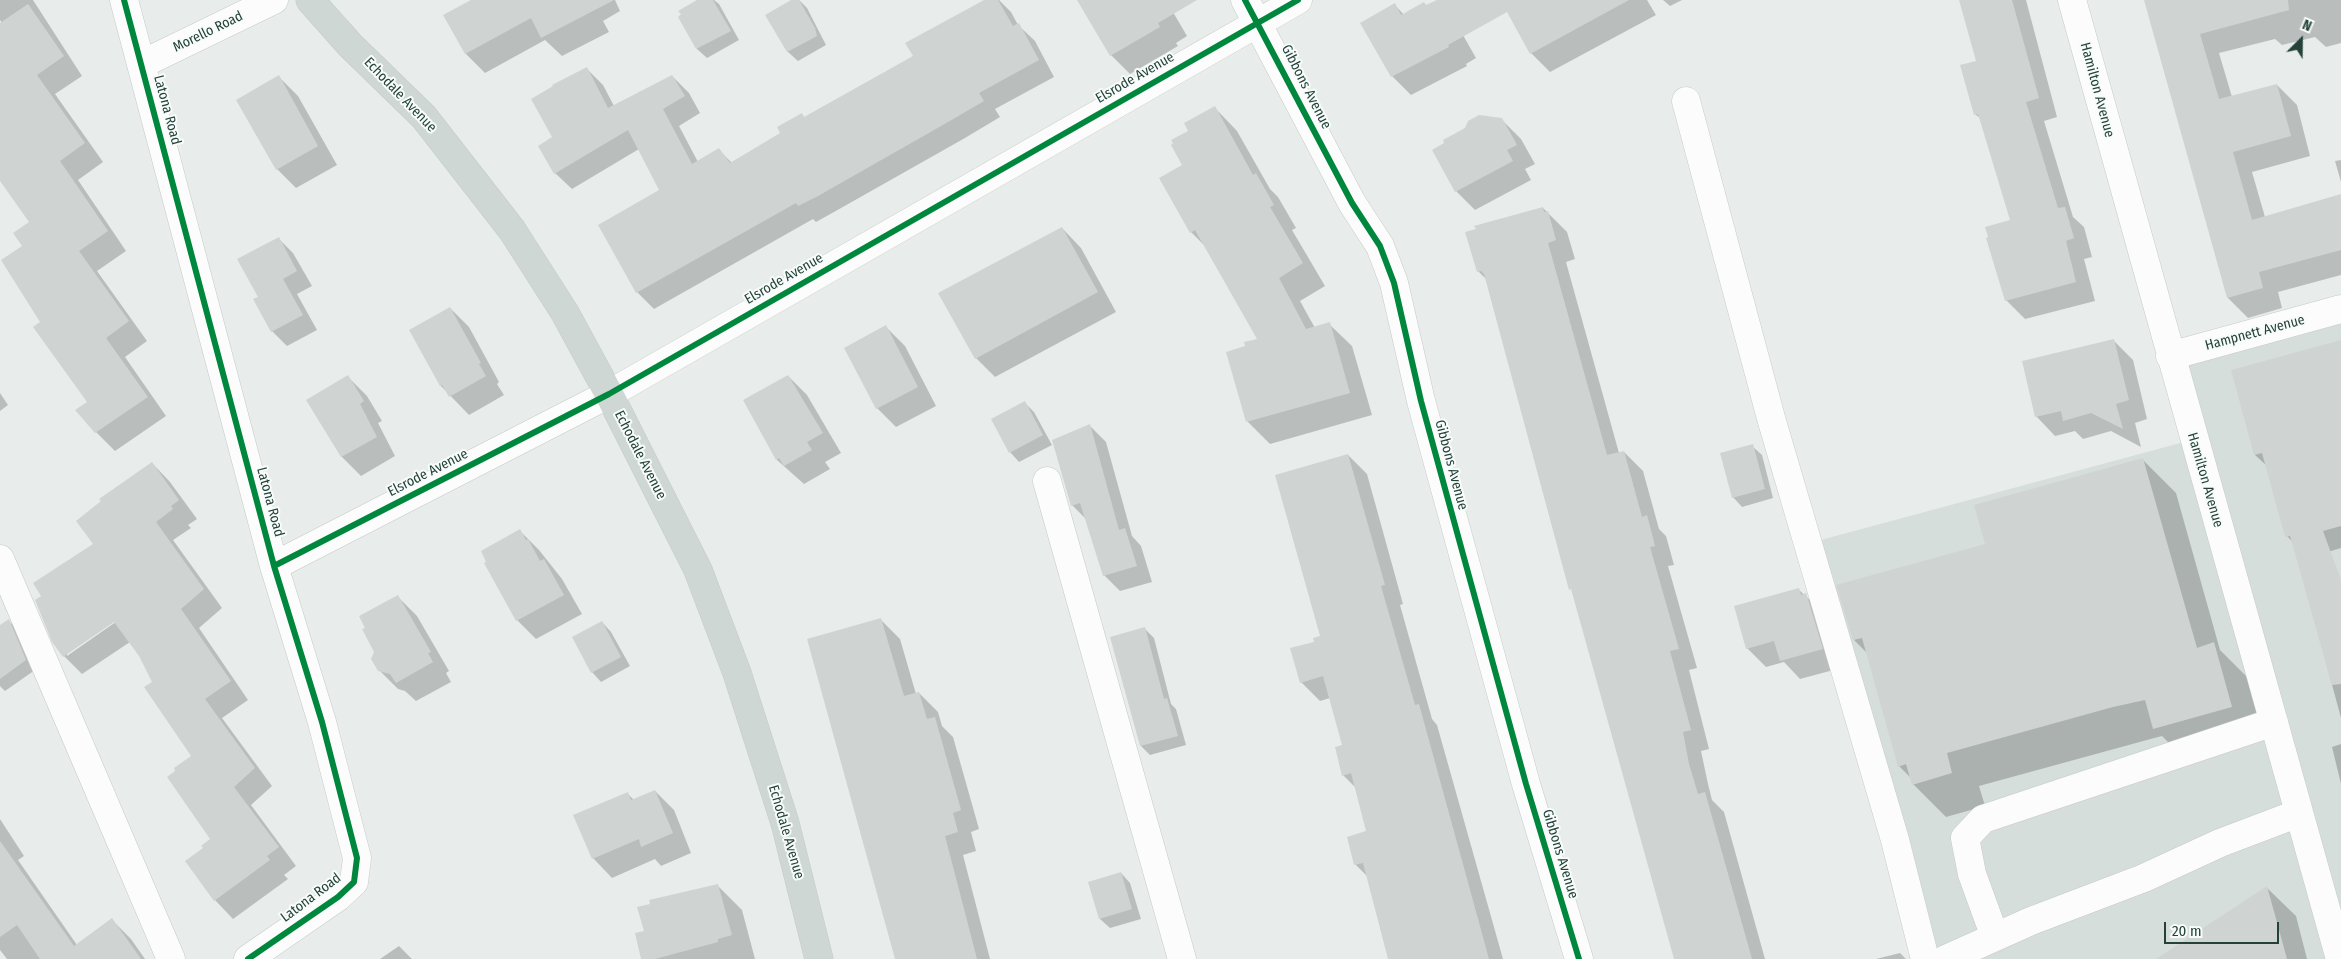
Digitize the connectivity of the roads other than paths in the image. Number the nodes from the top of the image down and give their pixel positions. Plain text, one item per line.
1 (124, 0) edge
2 (274, 0) edge
3 (310, 0) edge
4 (1298, 0) edge
5 (2072, 0) edge
6 (1252, 11) edge
7 (142, 64) junction
8 (1686, 101) dead end
9 (2341, 309) edge
10 (2170, 356) junction
11 (609, 394) junction
12 (1047, 481) dead end
13 (0, 559) edge
14 (274, 566) junction
15 (2274, 722) junction
16 (2300, 813) junction
17 (2334, 907) edge
18 (1995, 937) junction
19 (171, 959) edge
20 (248, 959) edge
21 (819, 959) edge
22 (1182, 959) edge
23 (1578, 959) edge
24 (1925, 959) edge
25 (1946, 959) edge
26 (2340, 959) edge

1 - 7 street, Latona Road
2 - 7 street, Morello Road
3 - 11 main road, Echodale Avenue
4 - 6 street, Elsrode Avenue
5 - 10 street, Hamilton Avenue
6 - 11 street, Elsrode Avenue
6 - 23 street, Gibbons Avenue
7 - 14 street, Latona Road
8 - 24 street
9 - 10 street, Hampnett Avenue
10 - 15 street, Hamilton Avenue
11 - 14 street, Elsrode Avenue
11 - 21 main road, Echodale Avenue
12 - 22 street
13 - 19 street
14 - 20 street, Latona Road
15 - 16 street, Hamilton Avenue
15 - 18 street
16 - 17 street, Hamilton Avenue
16 - 18 street
17 - 26 street, Hamilton Avenue
18 - 25 street

